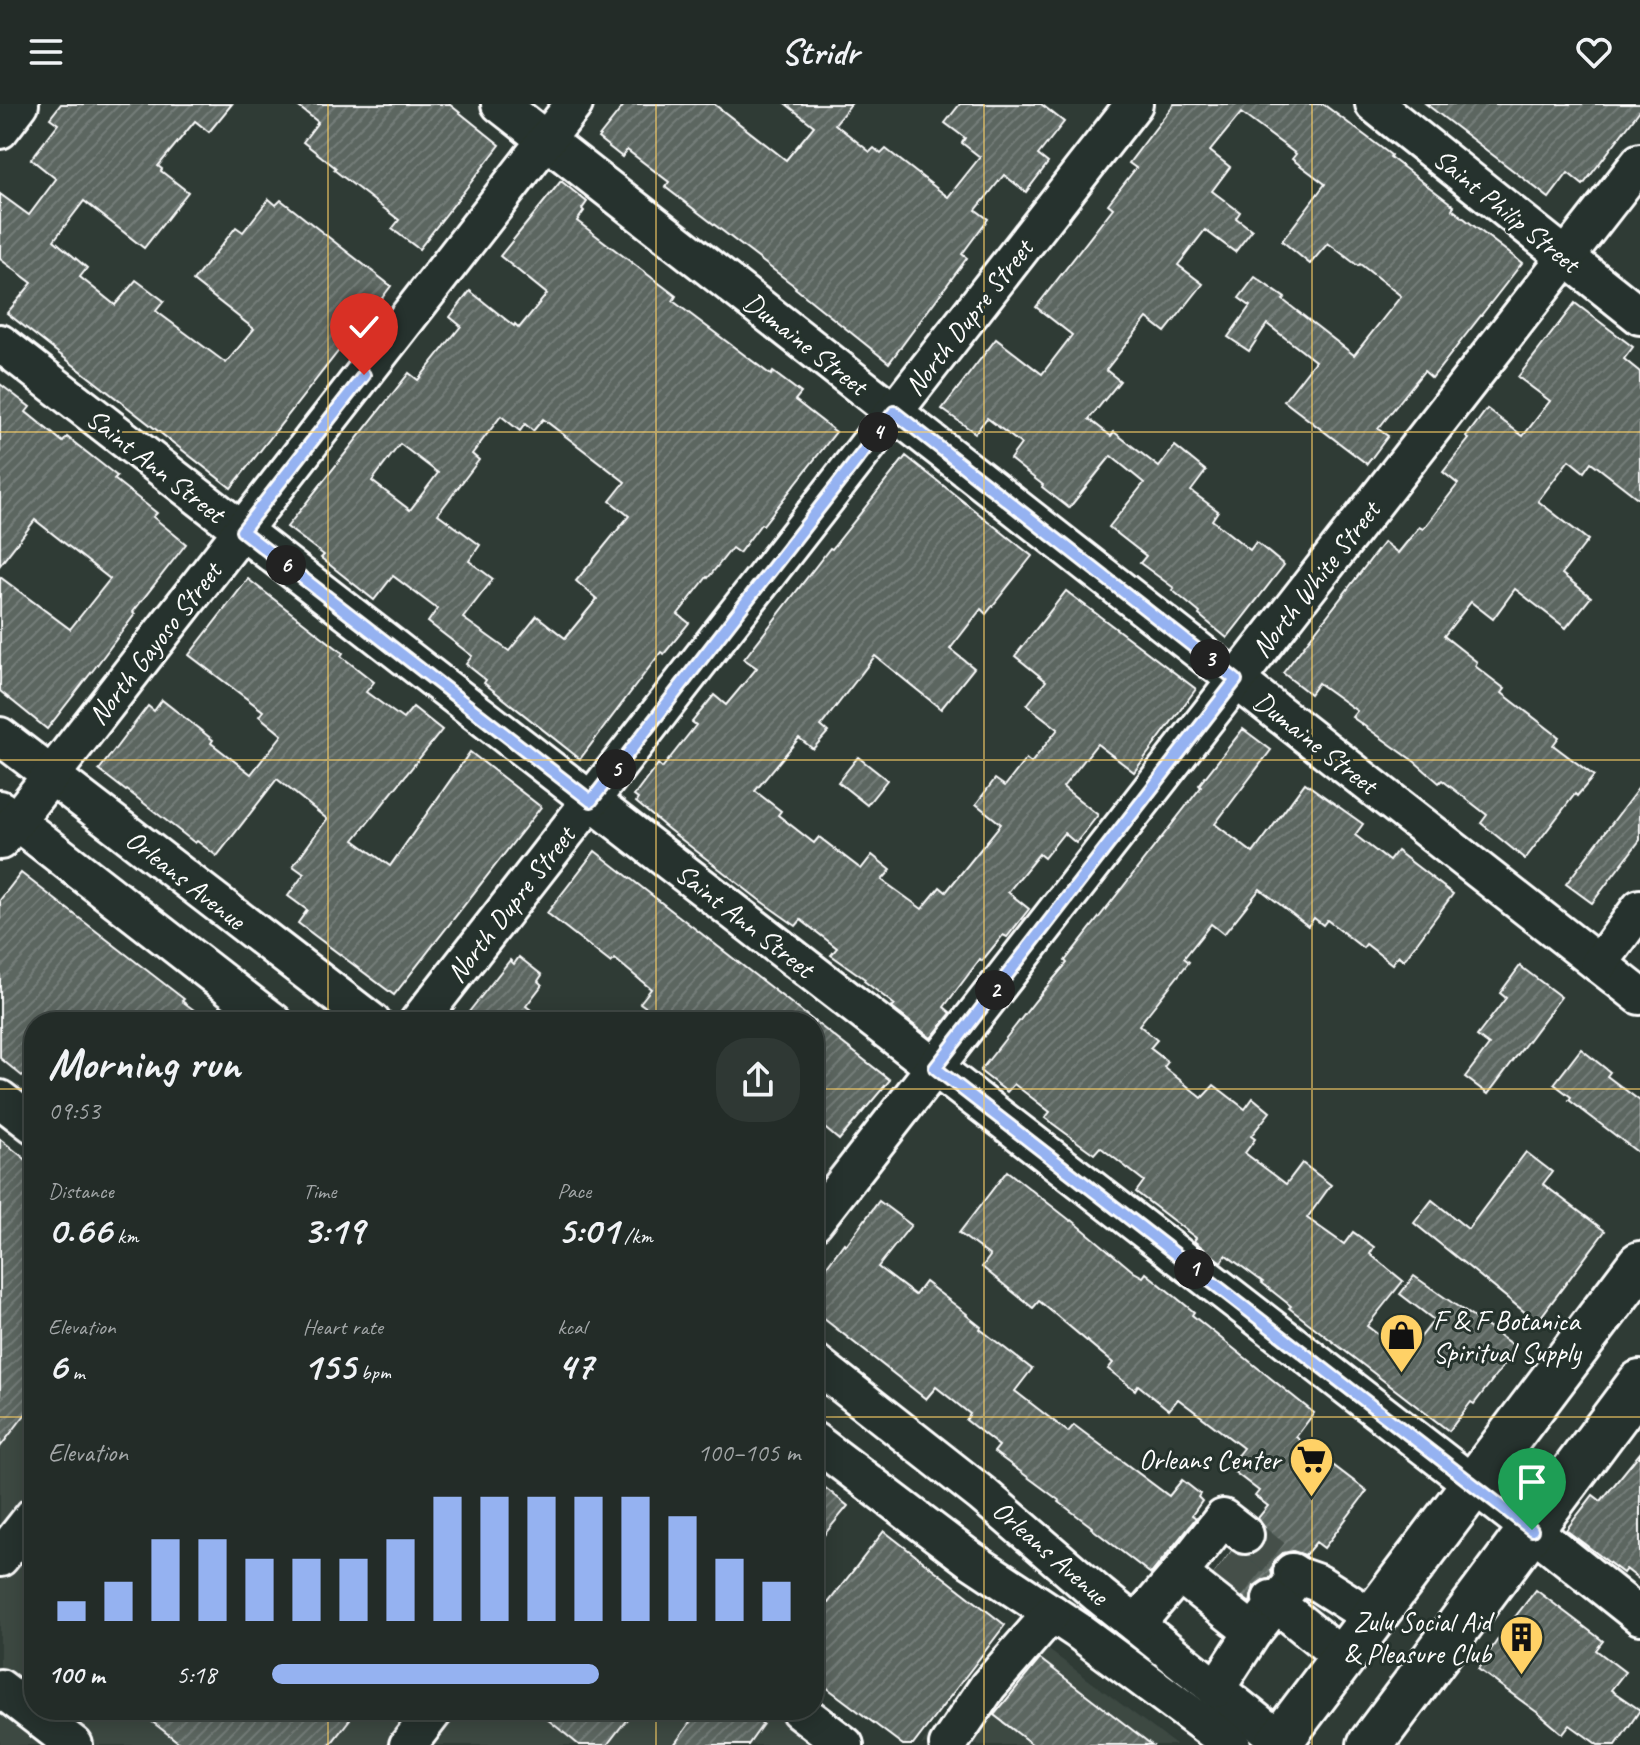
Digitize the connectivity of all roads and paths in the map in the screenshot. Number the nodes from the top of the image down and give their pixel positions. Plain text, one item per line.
1 (20, 104) edge
2 (500, 104) edge
3 (574, 104) edge
4 (1134, 104) edge
5 (1374, 104) edge
6 (0, 130) edge
7 (546, 140) junction
8 (1640, 162) edge
9 (1566, 257) junction
10 (1640, 316) edge
11 (0, 343) edge
12 (894, 412) junction
13 (242, 531) junction
14 (1236, 680) junction
15 (0, 736) edge
16 (51, 775) junction
17 (591, 801) junction
18 (5, 824) edge
19 (1640, 908) edge
20 (1599, 964) junction
21 (1640, 996) edge
22 (260, 1012) edge
23 (359, 1012) edge
24 (426, 1012) edge
25 (935, 1068) junction
26 (0, 1099) edge
27 (24, 1117) edge
28 (824, 1209) edge
29 (1640, 1264) edge
30 (824, 1370) edge
31 (1640, 1383) edge
32 (824, 1449) edge
33 (1473, 1485) junction
34 (24, 1528) edge
35 (1532, 1530) junction
36 (1223, 1547) dead end
37 (0, 1558) edge
38 (1179, 1574) junction
39 (1285, 1588) junction
40 (1052, 1613) junction
41 (1640, 1616) edge
42 (1373, 1618) junction
43 (1136, 1624) junction
44 (1253, 1632) junction
45 (1343, 1658) junction
46 (0, 1688) edge
47 (1216, 1689) junction
48 (24, 1706) edge
49 (42, 1720) edge
50 (427, 1720) edge
51 (812, 1720) edge
52 (953, 1743) edge
53 (1281, 1744) edge
54 (74, 1745) edge
55 (408, 1745) edge
56 (845, 1745) edge
57 (1232, 1745) edge
58 (1370, 1745) edge

1 - 6 street
2 - 7 street, Dumaine Street
3 - 7 street, North Gayoso Street
4 - 12 street, North Dupre Street
5 - 9 street, Saint Philip Street
7 - 12 street, Dumaine Street
7 - 13 street, North Gayoso Street
8 - 9 street, North White Street
9 - 10 street, Saint Philip Street
9 - 14 street, North White Street
11 - 13 street, Saint Ann Street
12 - 14 street, Dumaine Street
12 - 17 street, North Dupre Street
13 - 16 street, North Gayoso Street
13 - 17 street, Saint Ann Street
14 - 20 street, Dumaine Street
14 - 25 street, North White Street
15 - 16 street, Orleans Avenue
16 - 18 street, North Gayoso Street
16 - 23 street, Orleans Avenue
17 - 24 street, North Dupre Street
17 - 25 street, Saint Ann Street
18 - 22 street
19 - 20 street
20 - 21 street, Dumaine Street
25 - 28 street, North White Street
25 - 33 street, Saint Ann Street
26 - 27 street
29 - 33 main road
30 - 43 street, Orleans Avenue
31 - 35 main road
32 - 40 street, Orleans Avenue
33 - 35 street, Saint Ann Street
33 - 42 main road
34 - 37 street
35 - 41 street, Saint Ann Street
35 - 58 main road
36 - 38 street
38 - 43 street
38 - 44 street
39 - 42 street
39 - 44 street
39 - 45 street
40 - 52 street
40 - 57 street, Orleans Avenue
42 - 45 main road
43 - 47 street, Orleans Avenue
44 - 47 street
45 - 53 main road
46 - 48 street
47 - 53 street, Orleans Avenue
49 - 54 street
50 - 55 street
51 - 56 street

